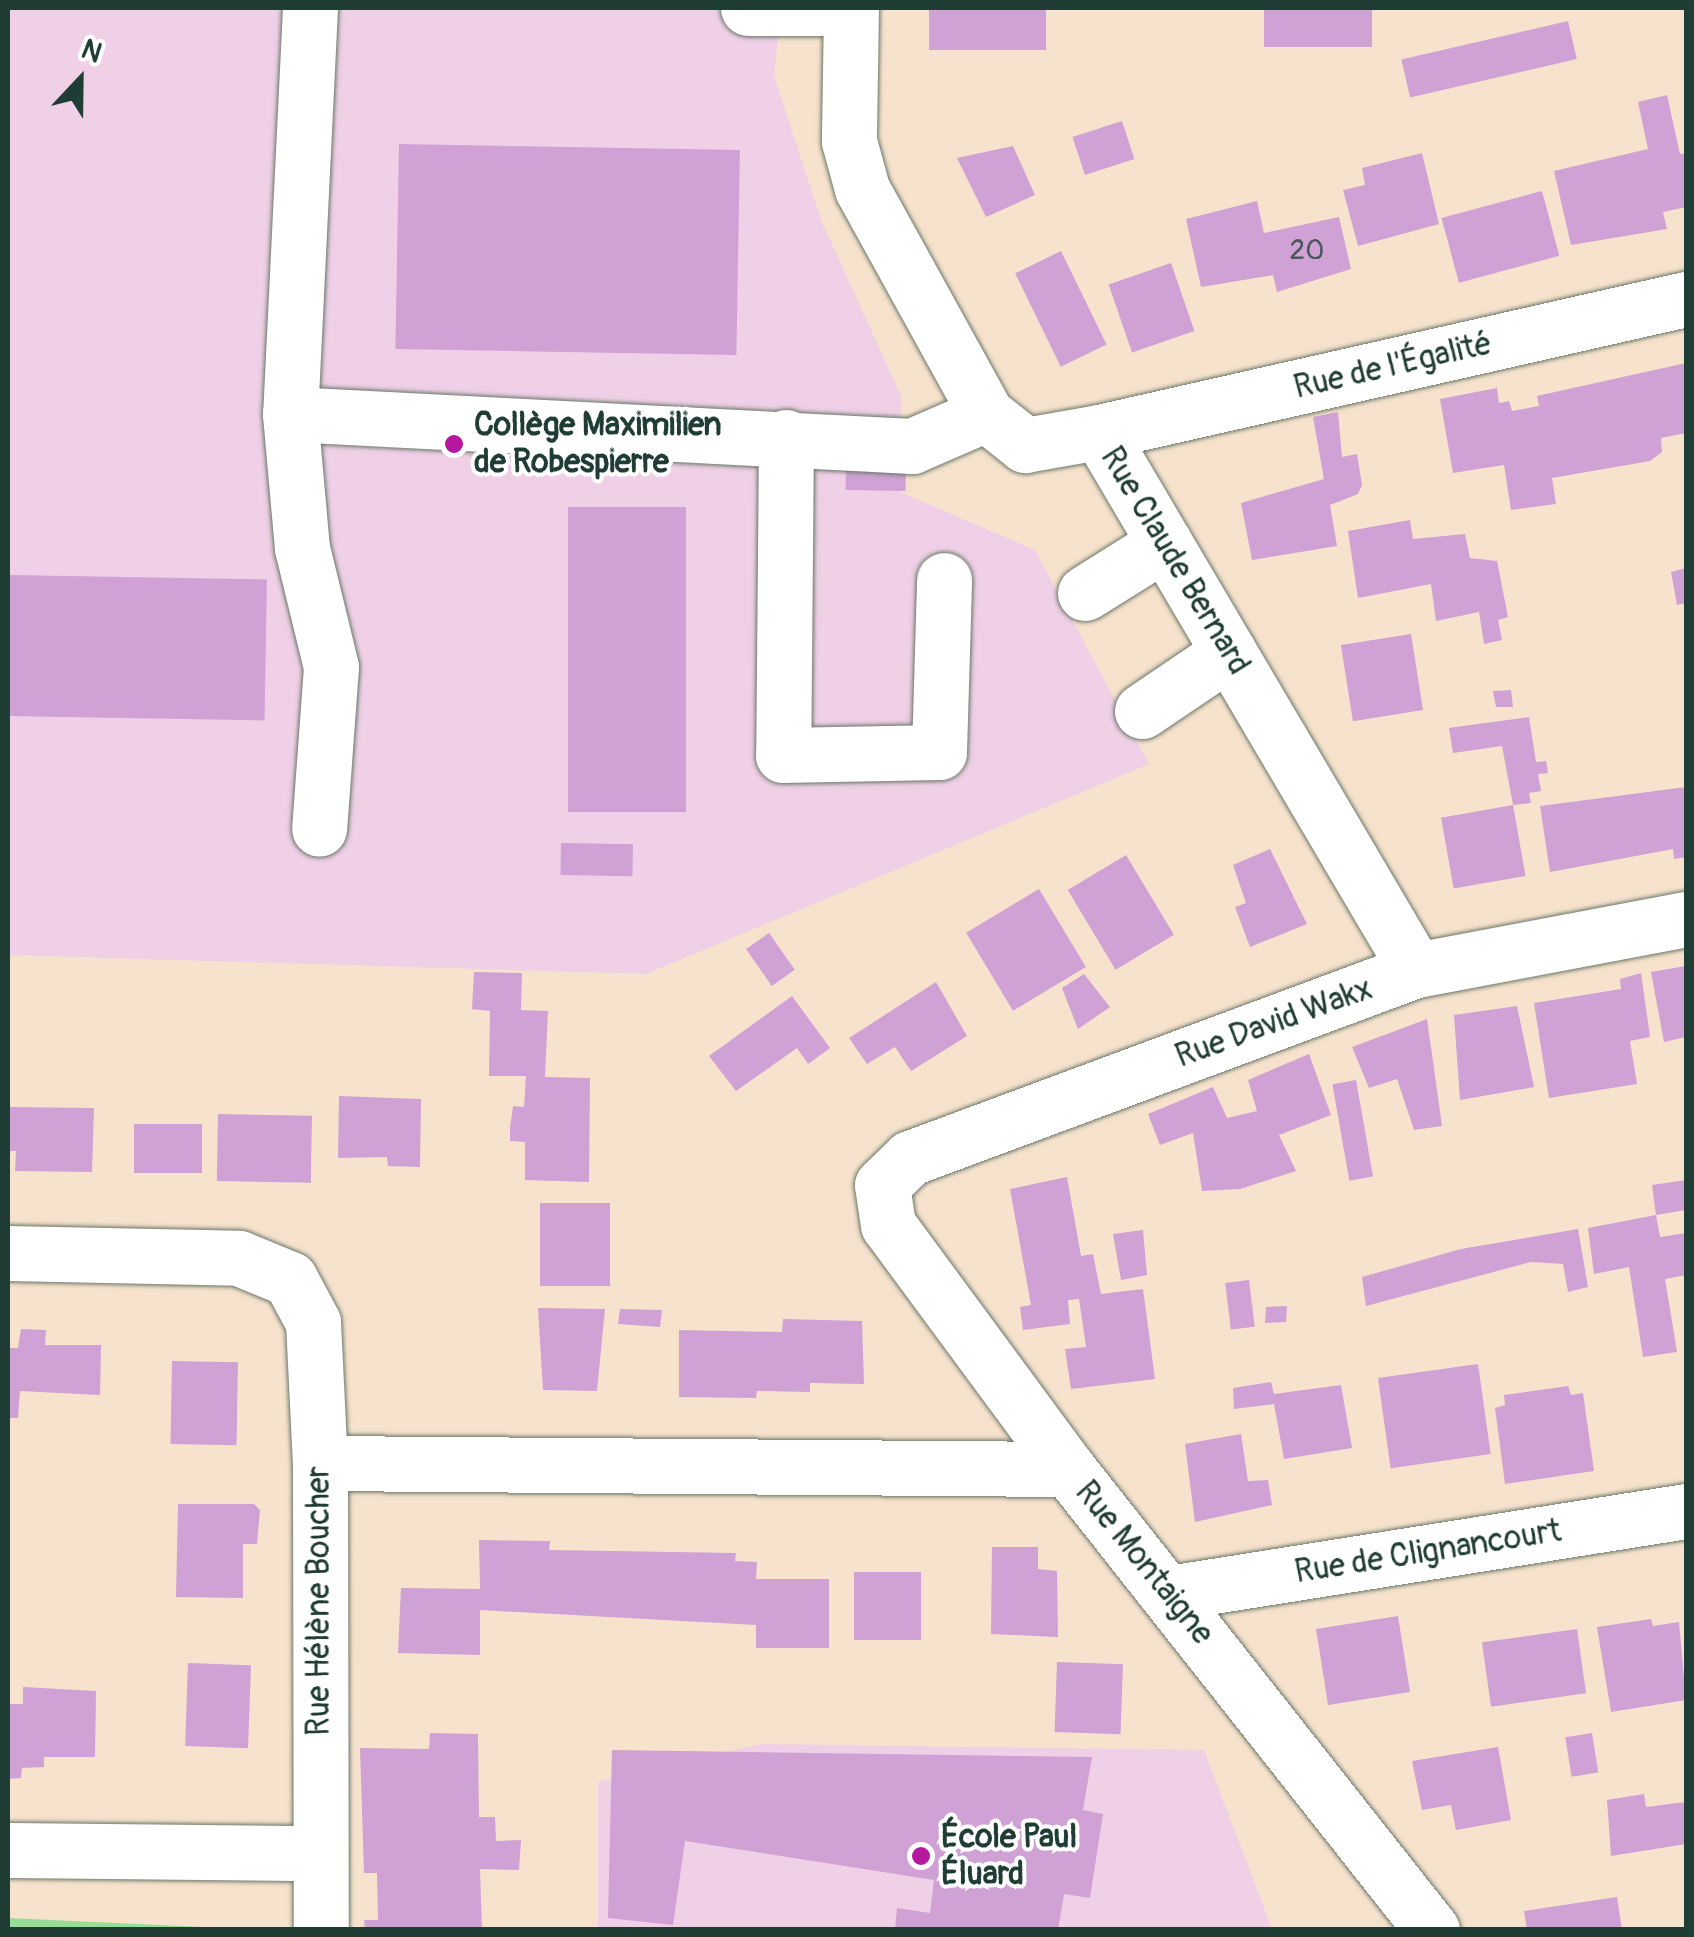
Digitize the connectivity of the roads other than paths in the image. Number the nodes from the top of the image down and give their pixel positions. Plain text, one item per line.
1 (310, 8) edge
2 (748, 8) edge
3 (820, 8) edge
4 (850, 8) edge
5 (1686, 299) edge
6 (290, 414) junction
7 (986, 414) junction
8 (1100, 432) junction
9 (786, 437) junction
10 (1165, 542) junction
11 (944, 580) dead end
12 (1085, 594) dead end
13 (1229, 652) junction
14 (1142, 711) dead end
15 (320, 829) dead end
16 (1686, 919) edge
17 (1416, 970) junction
18 (882, 1185) joint
19 (8, 1253) edge
20 (320, 1462) junction
21 (1068, 1470) junction
22 (1686, 1511) edge
23 (1170, 1593) junction
24 (8, 1850) edge
25 (317, 1852) junction
26 (320, 1930) edge
27 (1432, 1930) edge

1 - 6 street
2 - 3 street
4 - 7 street, Rue Claude Bernard
5 - 8 street, Rue de l'Égalité
6 - 9 street
6 - 15 street
7 - 8 street, Rue Claude Bernard
7 - 9 street
8 - 10 street, Rue Claude Bernard
9 - 11 street
10 - 12 street
10 - 13 street, Rue Claude Bernard
13 - 14 street
13 - 17 street, Rue Claude Bernard
16 - 17 street, Rue David Wakx
17 - 18 street, Rue David Wakx
18 - 21 street, Rue Montaigne
19 - 20 street, Rue Hélène Boucher
20 - 21 street
20 - 25 street, Rue Hélène Boucher
21 - 23 street, Rue Montaigne
22 - 23 street, Rue de Clignancourt
23 - 27 street, Rue Montaigne
24 - 25 street
25 - 26 street, Rue Hélène Boucher

